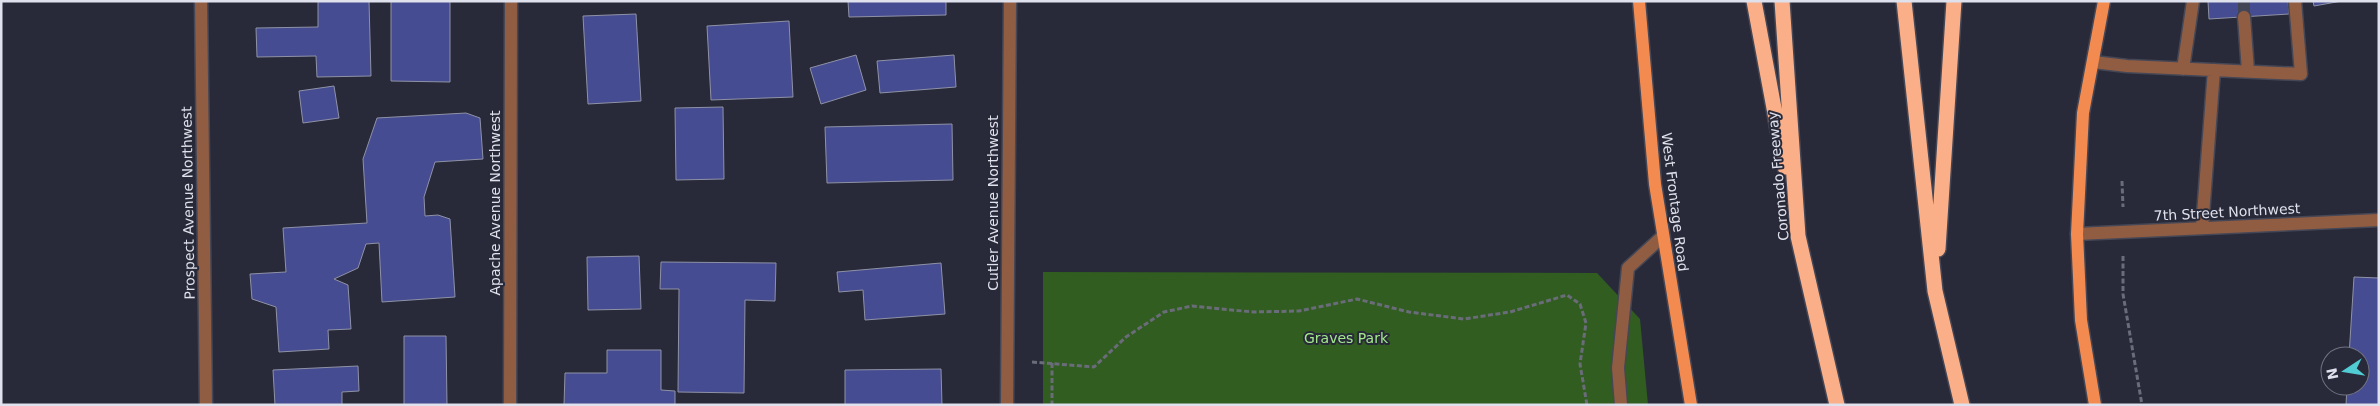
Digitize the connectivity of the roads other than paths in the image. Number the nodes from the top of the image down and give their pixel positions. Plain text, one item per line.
1 (201, 1) edge
2 (511, 1) edge
3 (1010, 1) edge
4 (1640, 1) edge
5 (1754, 1) edge
6 (1782, 1) edge
7 (1904, 1) edge
8 (1954, 1) edge
9 (2104, 1) edge
10 (2193, 1) edge
11 (2296, 1) edge
12 (2244, 17) tunnel mouth
13 (2093, 62) junction
14 (2183, 69) junction
15 (2214, 70) junction
16 (2248, 71) junction
17 (2379, 220) edge
18 (2202, 228) junction
19 (2077, 234) junction
20 (1663, 236) junction
21 (1798, 236) junction
22 (1935, 291) junction
23 (206, 405) edge
24 (510, 405) edge
25 (1007, 405) edge
26 (1621, 405) edge
27 (1690, 405) edge
28 (1837, 405) edge
29 (1962, 405) edge
30 (2094, 405) edge

1 - 23 street, Prospect Avenue Northwest
2 - 24 street, Apache Avenue Northwest
3 - 25 street, Cutler Avenue Northwest
4 - 20 main road, West Frontage Road
5 - 21 highway
6 - 21 highway, Coronado Freeway
7 - 22 highway
8 - 22 highway
9 - 13 main road
10 - 14 street
11 - 16 street
12 - 16 street
13 - 14 street
13 - 19 main road
14 - 15 street
15 - 16 street
15 - 18 street
17 - 18 street, 7th Street Northwest
18 - 19 street, 7th Street Northwest
19 - 30 main road
20 - 26 street
20 - 27 main road, West Frontage Road
21 - 28 highway, Coronado Freeway
22 - 29 highway

